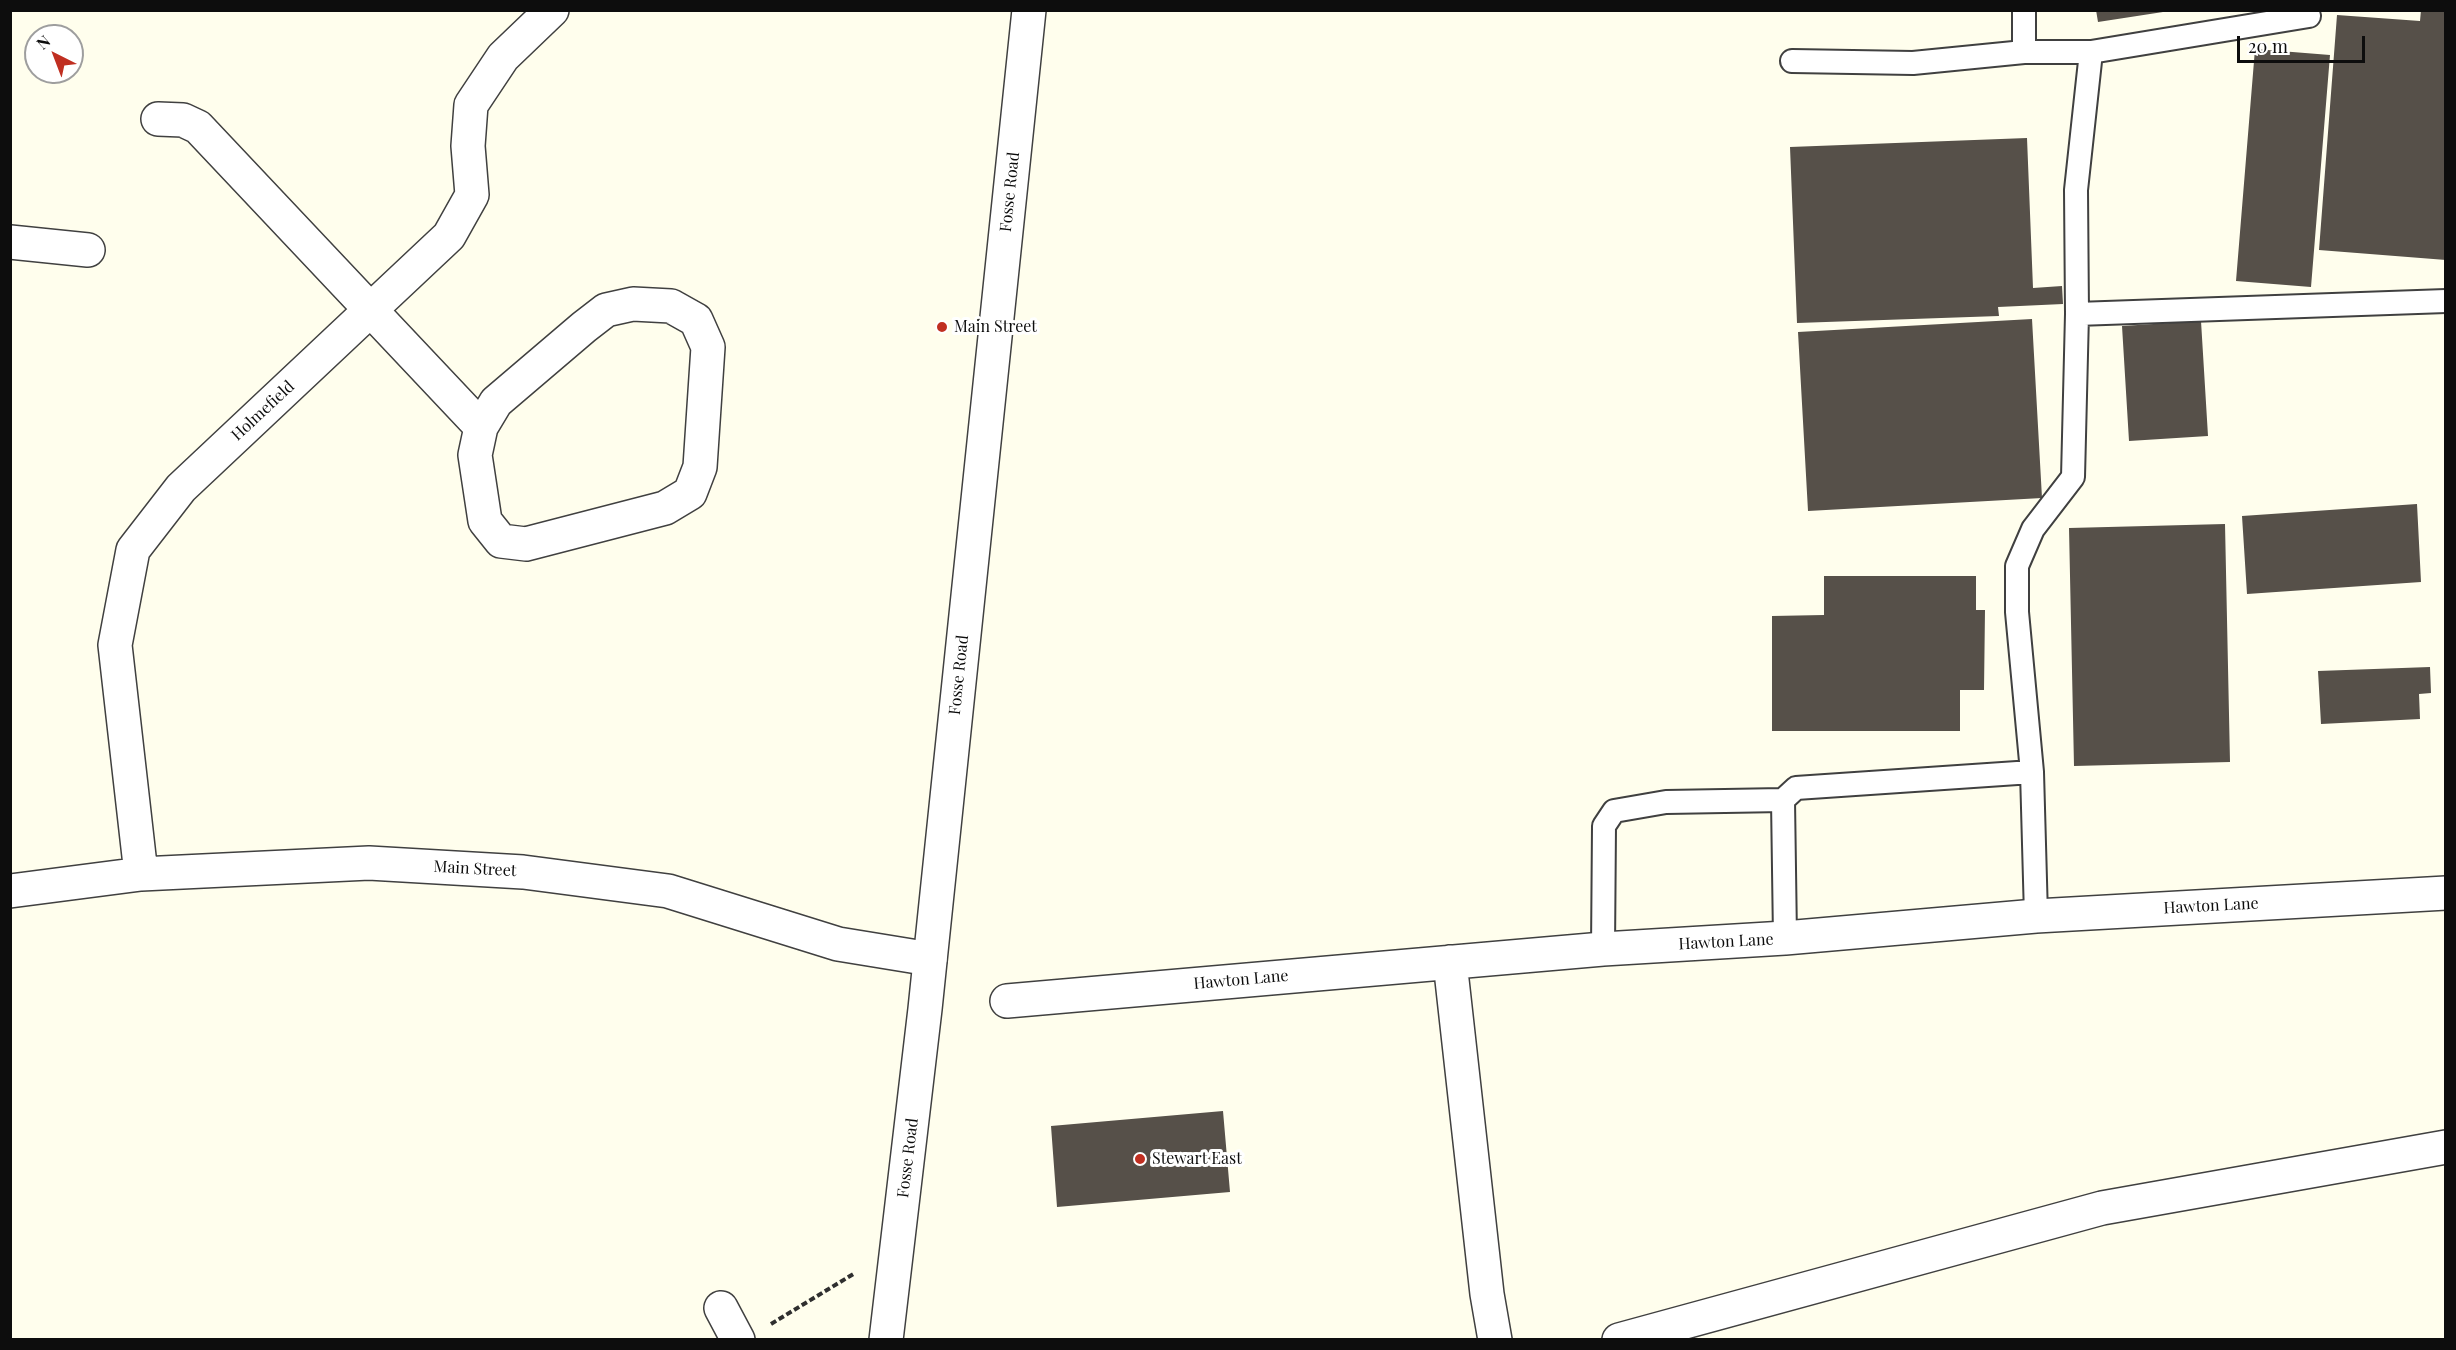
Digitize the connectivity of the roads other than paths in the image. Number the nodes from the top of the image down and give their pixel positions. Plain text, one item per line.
1 (552, 10) edge
2 (1029, 10) edge
3 (2024, 10) edge
4 (2308, 16) dead end
5 (2025, 52) junction
6 (2091, 52) junction
7 (1792, 61) dead end
8 (158, 120) dead end
9 (10, 242) edge
10 (88, 250) dead end
11 (2445, 301) edge
12 (371, 310) junction
13 (2077, 314) junction
14 (481, 427) junction
15 (2032, 772) junction
16 (1783, 800) junction
17 (141, 874) junction
18 (10, 891) edge
19 (2445, 894) edge
20 (2036, 916) junction
21 (1785, 938) junction
22 (1603, 949) junction
23 (930, 959) junction
24 (1450, 962) junction
25 (1007, 1001) dead end
26 (2445, 1147) edge
27 (721, 1308) dead end
28 (752, 1333) edge
29 (886, 1340) edge
30 (1496, 1340) edge
31 (1619, 1340) edge

1 - 12 street, Holmefield
2 - 23 street, Fosse Road
3 - 5 lane
4 - 6 lane
5 - 6 lane
5 - 7 lane
6 - 13 lane
8 - 12 street
9 - 10 street
11 - 13 lane
12 - 14 street
12 - 17 street, Holmefield
13 - 15 lane
14 - 14 street
15 - 16 lane
15 - 20 lane
16 - 21 lane
16 - 22 lane
17 - 18 street, Main Street
17 - 23 street, Main Street
19 - 20 street, Hawton Lane
20 - 21 street, Hawton Lane
21 - 22 street, Hawton Lane
22 - 24 street, Hawton Lane
23 - 29 street, Fosse Road
24 - 25 street, Hawton Lane
24 - 30 street
26 - 31 street
27 - 28 street

